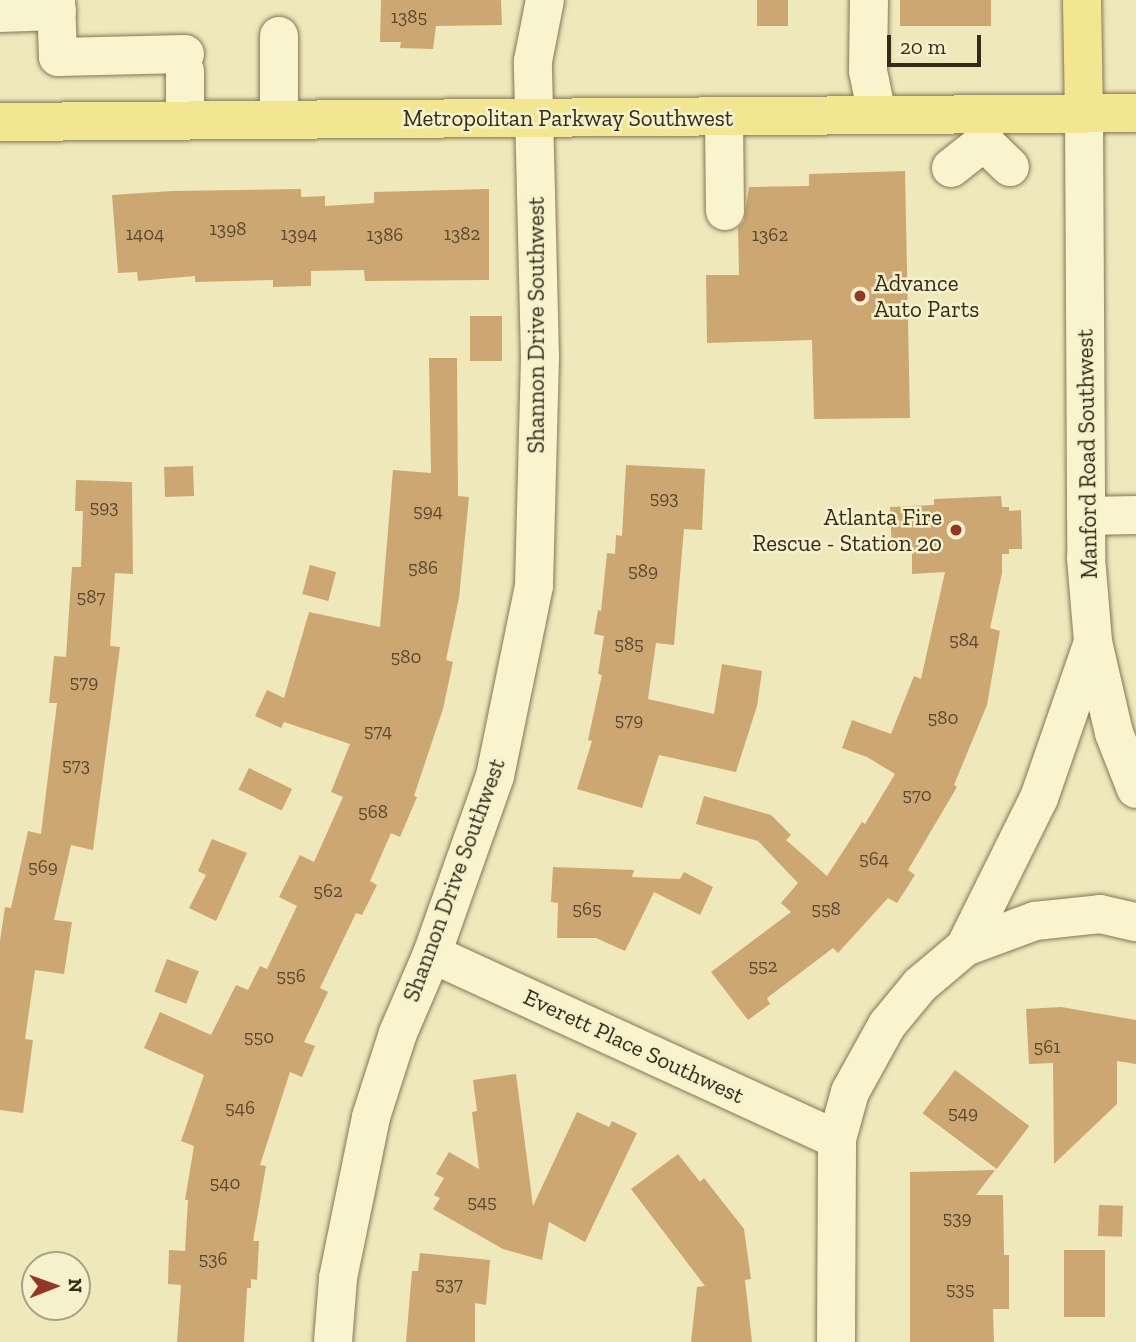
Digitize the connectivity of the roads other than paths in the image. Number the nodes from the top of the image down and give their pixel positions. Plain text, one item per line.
1 (545, 0) edge
2 (869, 0) edge
3 (1082, 0) edge
4 (56, 6) edge
5 (0, 13) edge
6 (279, 36) dead end
7 (1136, 113) edge
8 (1084, 114) junction
9 (877, 115) junction
10 (724, 117) junction
11 (534, 119) junction
12 (185, 120) junction
13 (279, 120) junction
14 (0, 122) edge
15 (992, 141) junction
16 (951, 168) dead end
17 (725, 211) dead end
18 (1136, 515) edge
19 (1086, 516) junction
20 (1093, 642) junction
21 (1136, 789) edge
22 (1136, 922) edge
23 (965, 947) junction
24 (432, 954) junction
25 (837, 1139) junction
26 (333, 1342) edge
27 (836, 1342) edge

1 - 11 street, Shannon Drive Southwest
2 - 9 street
3 - 8 main road
4 - 5 street
4 - 12 street
6 - 13 street
7 - 8 main road, Metropolitan Parkway Southwest
8 - 15 main road, Metropolitan Parkway Southwest
8 - 19 street, Manford Road Southwest
9 - 10 main road, Metropolitan Parkway Southwest
9 - 15 main road, Metropolitan Parkway Southwest
10 - 11 main road, Metropolitan Parkway Southwest
10 - 17 street
11 - 13 main road, Metropolitan Parkway Southwest
11 - 24 street, Shannon Drive Southwest
12 - 13 main road, Metropolitan Parkway Southwest
12 - 14 main road, Metropolitan Parkway Southwest
15 - 16 street
18 - 19 street
19 - 20 street, Manford Road Southwest
20 - 21 street, Manford Road Southwest
20 - 23 street
22 - 23 street
23 - 25 street
24 - 25 street, Everett Place Southwest
24 - 26 street, Shannon Drive Southwest
25 - 27 street

